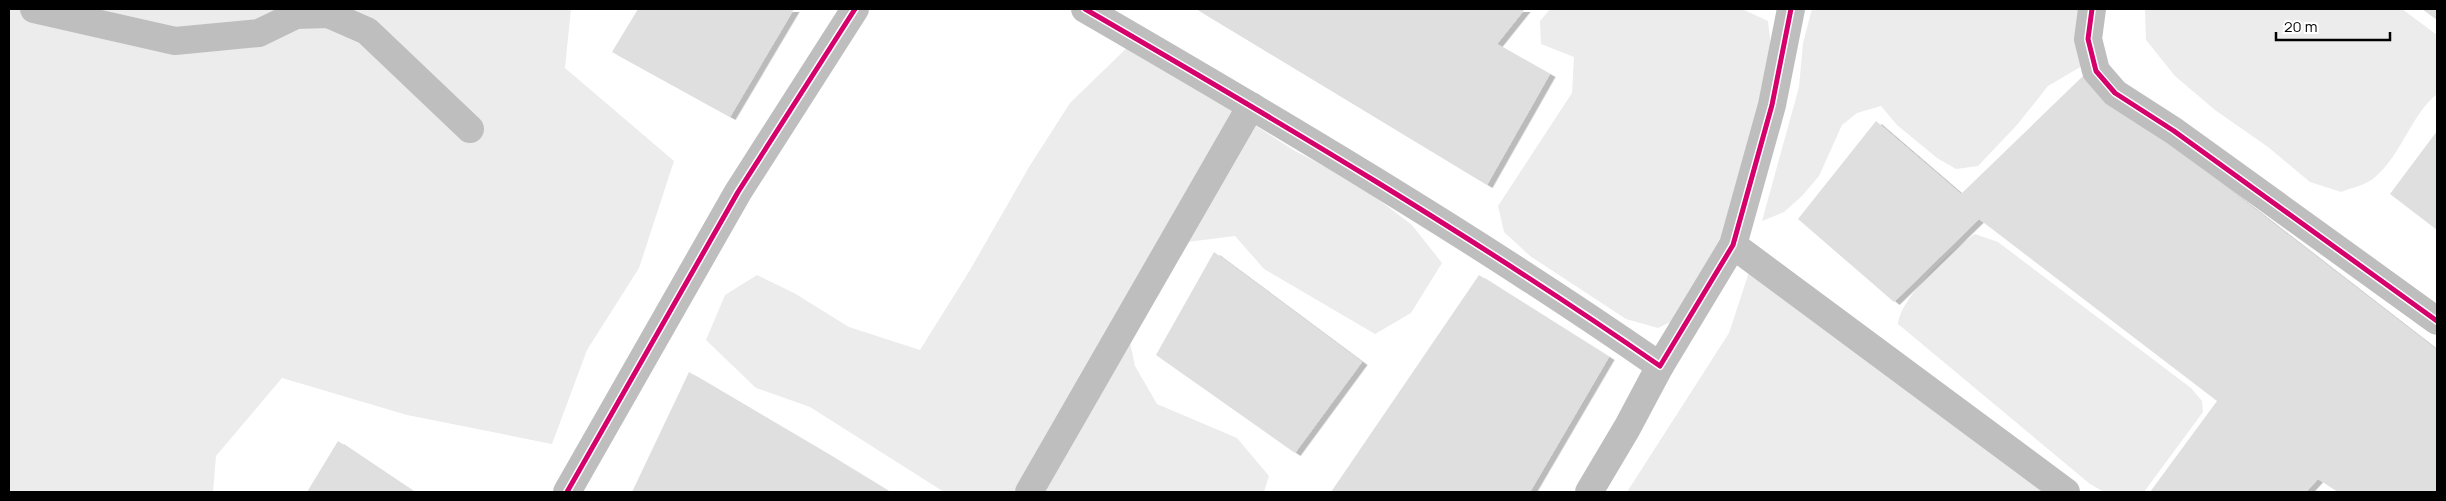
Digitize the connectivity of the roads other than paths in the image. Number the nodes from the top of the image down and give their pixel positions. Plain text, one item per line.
1 (34, 9) edge
2 (855, 9) edge
3 (1085, 9) edge
4 (1791, 9) edge
5 (2092, 9) edge
6 (325, 11) edge
7 (1251, 106) junction
8 (470, 129) dead end
9 (1734, 245) junction
10 (2437, 321) edge
11 (1660, 366) junction
12 (567, 492) edge
13 (1029, 492) edge
14 (1589, 492) edge
15 (2066, 492) edge

1 - 6 street
2 - 12 street
3 - 7 street
4 - 9 street
5 - 10 street
6 - 8 street
7 - 11 street
7 - 13 street
9 - 11 street
9 - 15 street
11 - 14 street

